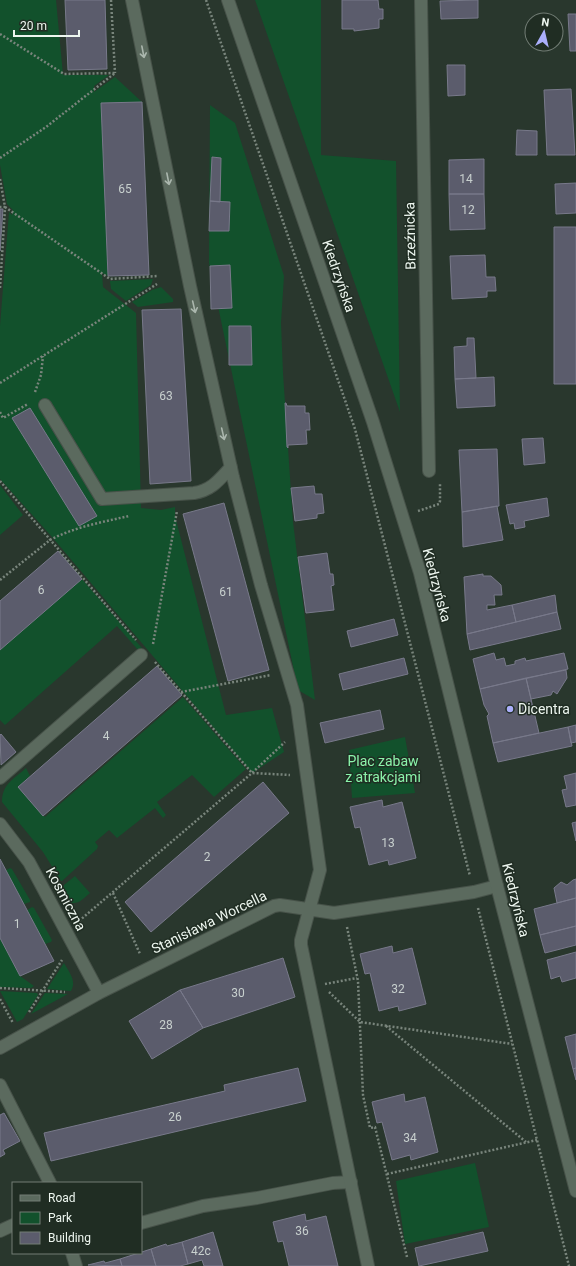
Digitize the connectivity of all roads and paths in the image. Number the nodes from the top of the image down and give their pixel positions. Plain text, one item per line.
1 (111, 0) edge
2 (132, 0) edge
3 (206, 0) edge
4 (228, 0) edge
5 (421, 0) edge
6 (0, 34) edge
7 (115, 72) junction
8 (0, 158) edge
9 (0, 179) edge
10 (0, 207) edge
11 (5, 207) junction
12 (157, 276) dead end
13 (157, 284) dead end
14 (0, 288) edge
15 (43, 356) junction
16 (0, 383) edge
17 (34, 396) dead end
18 (31, 402) dead end
19 (45, 405) dead end
20 (0, 412) edge
21 (231, 467) junction
22 (429, 468) joint
23 (178, 505) dead end
24 (135, 514) dead end
25 (402, 516) junction
26 (0, 580) edge
27 (152, 650) dead end
28 (141, 655) dead end
29 (274, 674) dead end
30 (181, 692) dead end
31 (290, 738) dead end
32 (0, 778) edge
33 (0, 824) edge
34 (497, 886) junction
35 (474, 892) junction
36 (113, 893) junction
37 (309, 909) junction
38 (344, 911) junction
39 (77, 923) dead end
40 (143, 960) dead end
41 (67, 962) dead end
42 (357, 978) junction
43 (0, 988) edge
44 (42, 992) junction
45 (68, 992) dead end
46 (98, 993) junction
47 (0, 999) edge
48 (27, 1016) dead end
49 (360, 1022) junction
50 (385, 1026) junction
51 (15, 1027) dead end
52 (512, 1044) junction
53 (0, 1048) edge
54 (0, 1085) edge
55 (537, 1140) junction
56 (526, 1142) junction
57 (387, 1174) junction
58 (49, 1182) edge
59 (351, 1182) junction
60 (576, 1191) edge
61 (142, 1223) edge
62 (12, 1225) edge
63 (0, 1231) edge
64 (72, 1254) edge
65 (407, 1257) dead end
66 (76, 1266) edge
67 (368, 1266) edge
68 (569, 1266) edge

1 - 7 path
2 -> 21 street
3 - 35 path
4 - 25 street, Kiedrzyńska
5 - 22 street, Brzeźnicka
6 - 7 path
7 - 8 path
9 - 11 path
10 - 11 path
11 - 12 path
11 - 14 path
13 - 15 path
15 - 16 path
15 - 17 path
18 - 20 path
19 - 21 street
21 - 37 street
22 - 25 path
23 - 27 path
24 - 26 path
25 - 34 street, Kiedrzyńska
28 - 32 street
29 - 30 path
31 - 36 path
33 - 46 street, Kosmiczna
34 - 35 street, Stanisława Worcella
34 - 60 street, Kiedrzyńska
35 - 38 street, Stanisława Worcella
35 - 52 path
36 - 39 path
36 - 40 path
37 - 38 street, Stanisława Worcella
37 - 46 street, Stanisława Worcella
37 - 59 street
38 - 42 path
41 - 44 path
42 - 49 path
42 - 49 path
43 - 44 path
44 - 45 path
44 - 48 path
46 - 53 street, Stanisława Worcella
47 - 51 path
49 - 50 path
49 - 57 path
50 - 52 path
50 - 56 path
52 - 55 path
54 - 58 street
55 - 56 path
55 - 68 path
56 - 57 path
57 - 65 path
59 - 61 street
59 - 67 street
62 - 63 street
64 - 66 street

